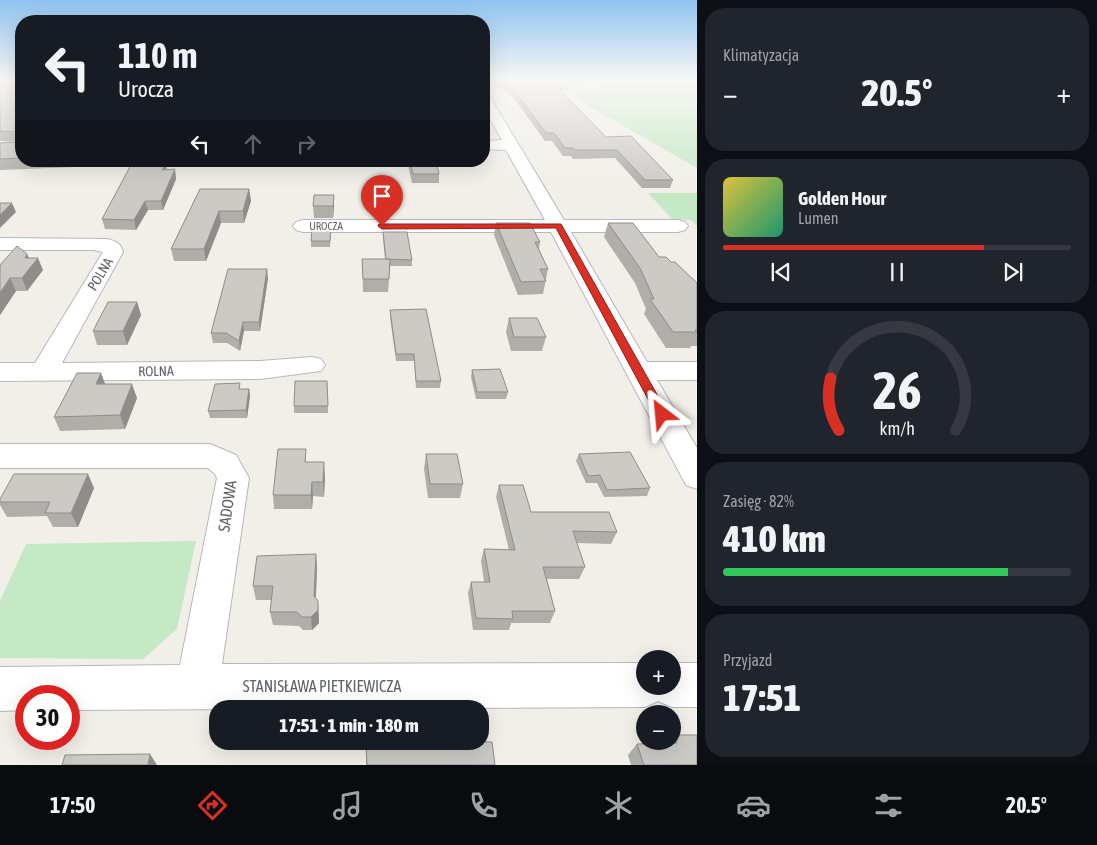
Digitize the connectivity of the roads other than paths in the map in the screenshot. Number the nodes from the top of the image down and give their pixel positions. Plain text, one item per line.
1 (495, 116) edge
2 (490, 145) edge
3 (512, 145) junction
4 (304, 226) dead end
5 (558, 226) junction
6 (678, 226) dead end
7 (0, 244) edge
8 (312, 365) dead end
9 (638, 371) junction
10 (697, 371) edge
11 (0, 372) edge
12 (42, 372) junction
13 (687, 443) edge
14 (0, 456) edge
15 (697, 476) edge
16 (636, 685) edge
17 (681, 685) edge
18 (697, 685) edge
19 (197, 686) junction
20 (0, 689) edge

1 - 3 street
2 - 3 street
3 - 5 street
4 - 5 street, UROCZA
5 - 6 street, UROCZA
5 - 9 street
7 - 12 street, POLNA
8 - 12 street, ROLNA
9 - 10 street
9 - 13 street
11 - 12 street, ROLNA
13 - 15 street
14 - 19 street, SADOWA
16 - 19 street, STANISŁAWA PIETKIEWICZA
17 - 18 street
19 - 20 street, STANISŁAWA PIETKIEWICZA

